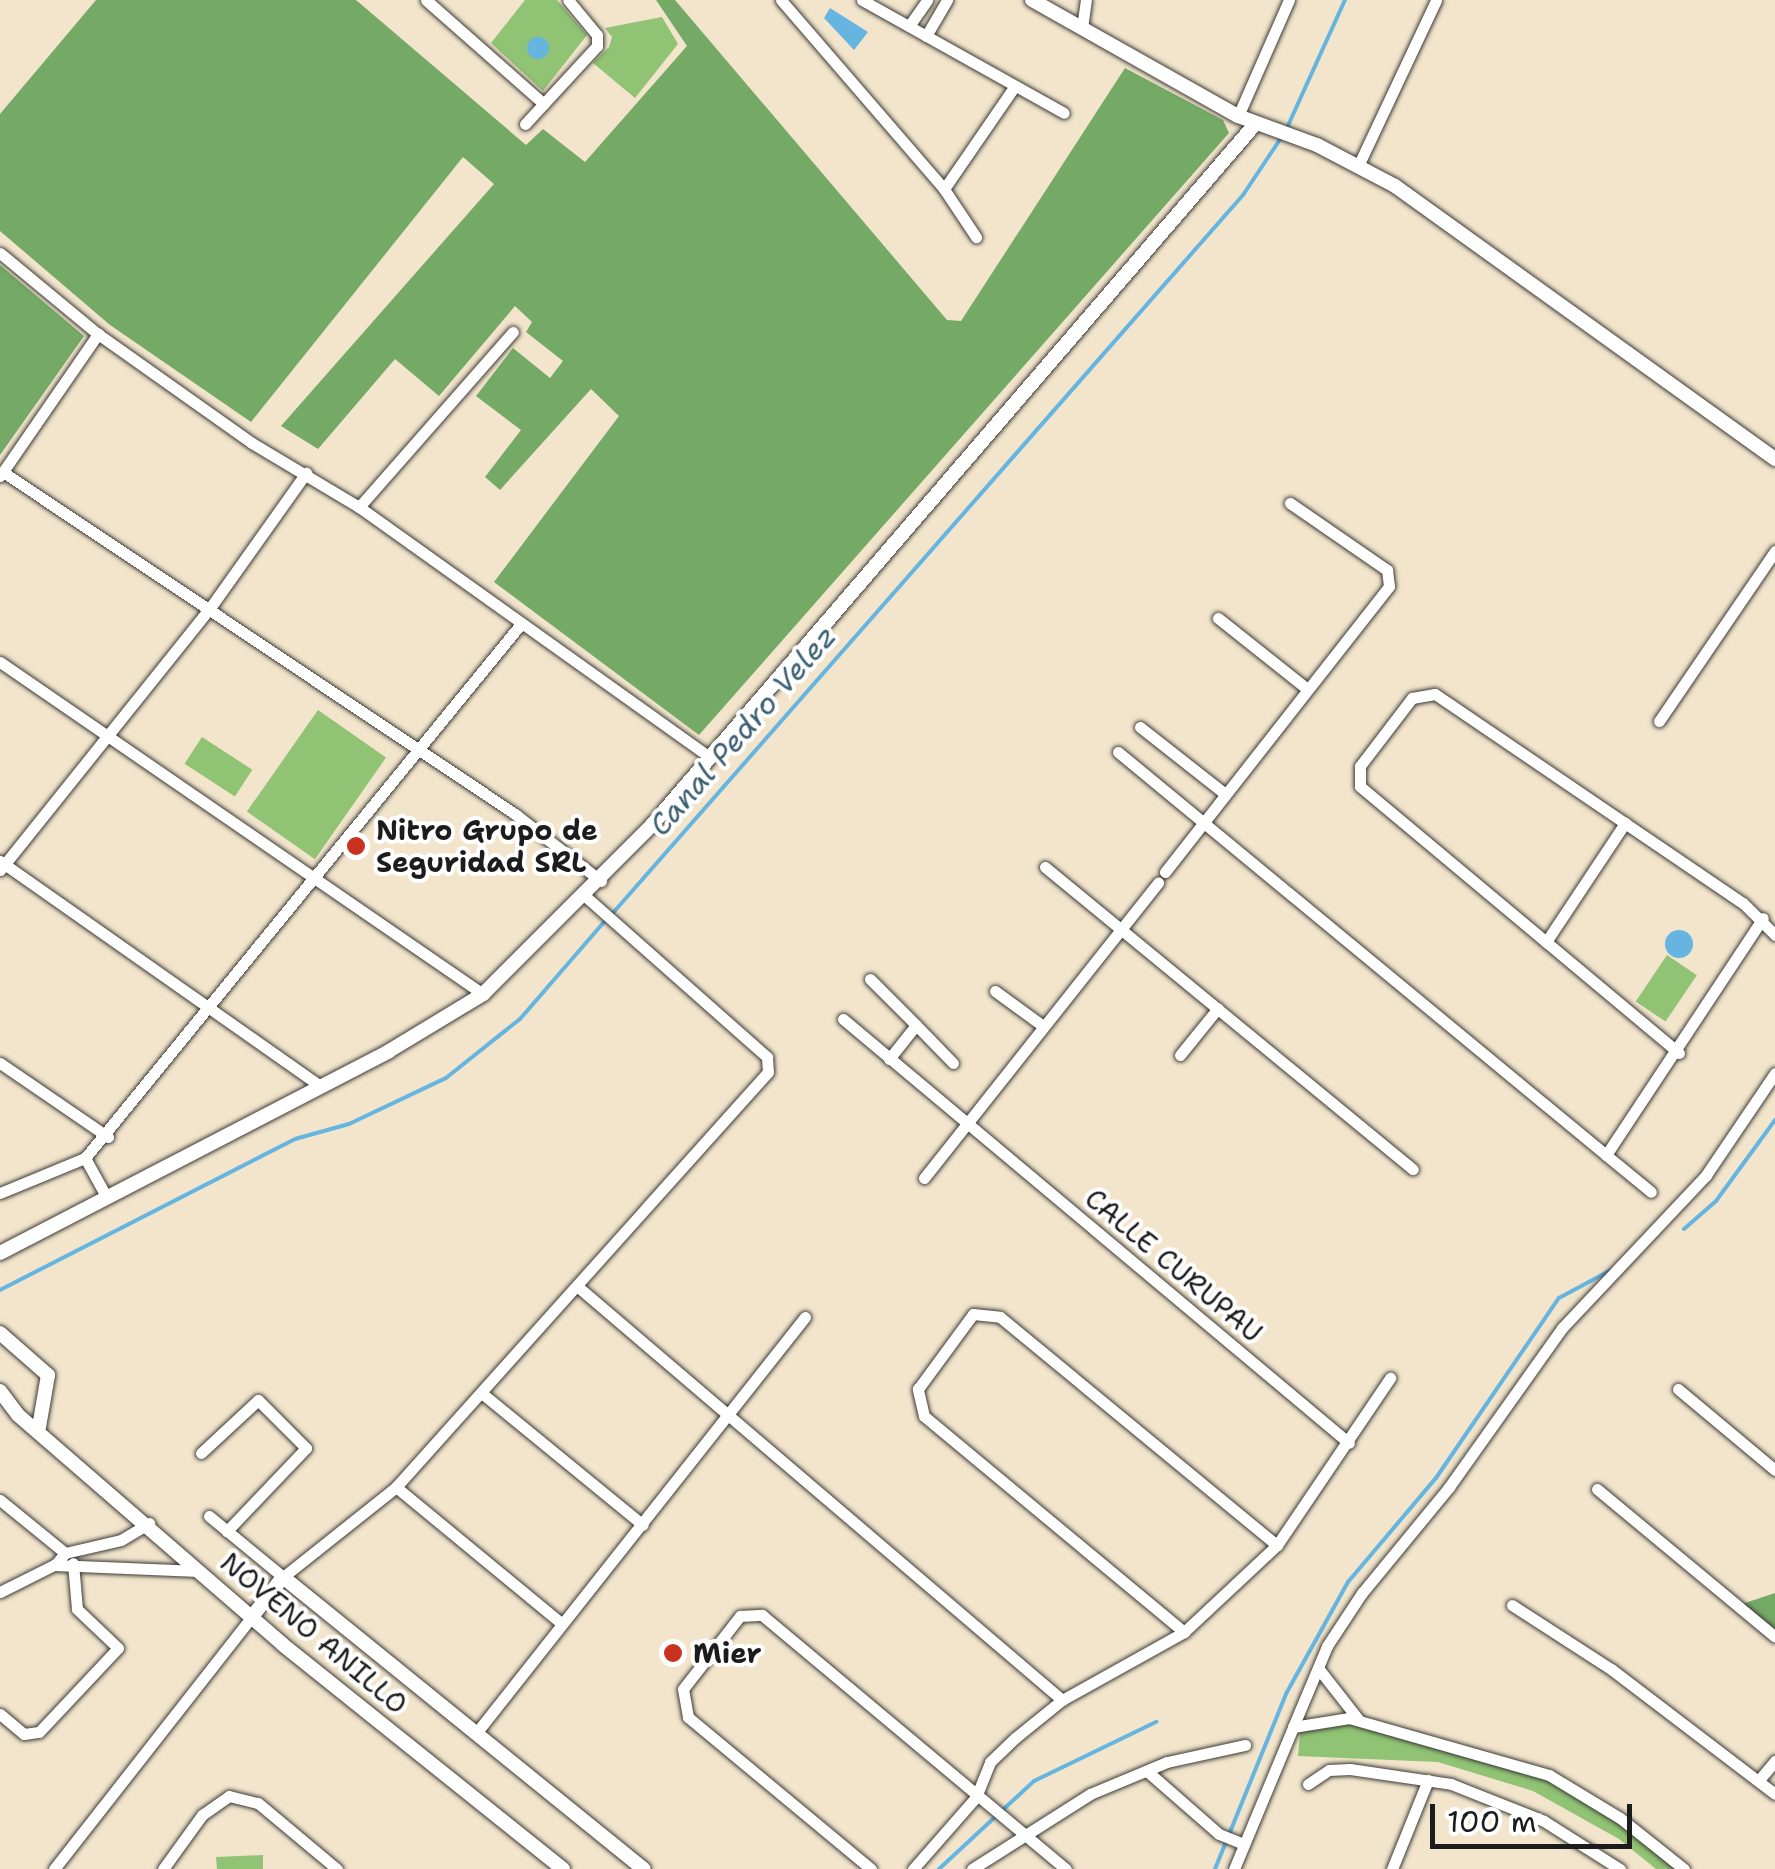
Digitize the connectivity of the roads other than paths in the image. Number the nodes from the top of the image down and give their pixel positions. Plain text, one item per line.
1 (426, 0) edge
2 (568, 0) edge
3 (782, 0) edge
4 (862, 0) edge
5 (927, 0) edge
6 (946, 0) edge
7 (1032, 0) edge
8 (1086, 0) edge
9 (1289, 0) edge
10 (1436, 0) edge
11 (909, 26) junction
12 (1082, 28) junction
13 (926, 36) junction
14 (1014, 87) junction
15 (544, 104) junction
16 (1064, 112) dead end
17 (1238, 116) junction
18 (1256, 123) junction
19 (525, 124) dead end
20 (1359, 164) junction
21 (944, 188) junction
22 (976, 237) dead end
23 (0, 253) edge
24 (514, 332) dead end
25 (98, 334) junction
26 (1775, 459) edge
27 (306, 473) junction
28 (2, 474) edge
29 (1290, 503) dead end
30 (359, 507) junction
31 (1775, 551) edge
32 (210, 608) junction
33 (1218, 618) dead end
34 (520, 625) junction
35 (0, 662) edge
36 (1306, 688) junction
37 (1659, 721) dead end
38 (1140, 727) dead end
39 (109, 737) junction
40 (421, 752) junction
41 (1118, 752) dead end
42 (710, 757) junction
43 (1224, 793) junction
44 (1203, 822) junction
45 (1626, 823) junction
46 (2, 864) edge
47 (1044, 867) dead end
48 (312, 878) junction
49 (601, 880) junction
50 (591, 901) junction
51 (1769, 918) edge
52 (1120, 928) junction
53 (1775, 936) edge
54 (1546, 942) junction
55 (870, 979) dead end
56 (995, 991) dead end
57 (483, 994) junction
58 (209, 1007) junction
59 (1218, 1008) junction
60 (843, 1019) dead end
61 (916, 1025) junction
62 (1044, 1026) junction
63 (1679, 1053) junction
64 (1180, 1055) dead end
65 (889, 1059) junction
66 (953, 1063) dead end
67 (0, 1064) edge
68 (1775, 1072) edge
69 (320, 1086) junction
70 (966, 1125) junction
71 (108, 1137) junction
72 (1606, 1155) junction
73 (85, 1158) junction
74 (1413, 1169) dead end
75 (924, 1178) dead end
76 (1651, 1192) dead end
77 (0, 1193) edge
78 (106, 1196) junction
79 (0, 1253) edge
80 (577, 1286) junction
81 (805, 1317) dead end
82 (0, 1333) edge
83 (1390, 1378) dead end
84 (1678, 1389) dead end
85 (0, 1391) edge
86 (484, 1396) junction
87 (726, 1415) junction
88 (39, 1427) junction
89 (1349, 1443) junction
90 (201, 1453) dead end
91 (1775, 1470) edge
92 (396, 1488) junction
93 (1597, 1489) dead end
94 (0, 1500) edge
95 (209, 1516) dead end
96 (149, 1523) junction
97 (643, 1525) junction
98 (227, 1531) junction
99 (1277, 1545) junction
100 (69, 1558) junction
101 (200, 1570) junction
102 (283, 1577) junction
103 (0, 1592) edge
104 (1512, 1605) dead end
105 (252, 1618) junction
106 (562, 1624) junction
107 (1184, 1632) junction
108 (1775, 1636) edge
109 (1318, 1668) junction
110 (1062, 1700) junction
111 (0, 1714) edge
112 (1358, 1719) junction
113 (1293, 1727) junction
114 (477, 1732) junction
115 (1245, 1746) dead end
116 (1775, 1761) edge
117 (1148, 1772) junction
118 (1428, 1780) junction
119 (1759, 1780) junction
120 (1308, 1784) dead end
121 (1775, 1794) edge
122 (976, 1797) junction
123 (1021, 1835) junction
124 (1244, 1844) junction
125 (54, 1869) edge
126 (163, 1869) edge
127 (338, 1869) edge
128 (564, 1869) edge
129 (643, 1869) edge
130 (871, 1869) edge
131 (913, 1869) edge
132 (972, 1869) edge
133 (1066, 1869) edge
134 (1234, 1869) edge
135 (1392, 1869) edge
136 (1620, 1869) edge
137 (1684, 1869) edge

1 - 15 street
2 - 15 street
3 - 21 street
4 - 11 street
5 - 11 street
6 - 13 street
7 - 12 street
8 - 12 street
9 - 17 street
10 - 20 street
11 - 13 street
12 - 17 street
13 - 14 street
14 - 16 street
14 - 21 street
15 - 19 street
17 - 18 street
18 - 20 street
18 - 42 street
20 - 26 street
21 - 22 street
23 - 25 street
24 - 30 street
25 - 27 street
25 - 28 street
27 - 30 street
27 - 32 street
28 - 32 street
29 - 36 street
30 - 34 street
31 - 37 street
32 - 39 street
32 - 40 street
33 - 36 street
34 - 40 street
34 - 42 street
35 - 39 street
36 - 43 street
38 - 43 street
39 - 46 street
39 - 48 street
40 - 48 street
40 - 49 street
41 - 44 street
42 - 49 street
43 - 44 street
44 - 52 street
44 - 72 street
45 - 51 street
45 - 54 street
45 - 54 street
46 - 58 street
47 - 52 street
48 - 57 street
48 - 58 street
49 - 50 street
50 - 57 street
50 - 80 street
51 - 53 street
51 - 63 street
52 - 59 street
52 - 62 street
54 - 63 street
55 - 61 street
56 - 62 street
57 - 69 street
58 - 69 street
58 - 71 street
59 - 64 street
59 - 74 street
60 - 65 street, CALLE CURUPAU
61 - 65 street
61 - 66 street
62 - 70 street
63 - 72 street
65 - 70 street, CALLE CURUPAU
67 - 71 street
68 - 109 street
69 - 78 street
70 - 75 street
70 - 89 street, CALLE CURUPAU
71 - 73 street
72 - 76 street
73 - 77 street
73 - 78 street
78 - 79 street
80 - 86 street
80 - 87 street
81 - 87 street
82 - 88 street
83 - 89 street
84 - 91 street
85 - 88 street, NOVENO ANILLO
86 - 92 street
86 - 97 street
87 - 97 street
87 - 110 street
88 - 96 street, NOVENO ANILLO
89 - 99 street
90 - 98 street
92 - 102 street
92 - 106 street
93 - 108 street
94 - 100 street
95 - 98 street
96 - 100 street
96 - 101 street, NOVENO ANILLO
97 - 106 street
98 - 102 street
99 - 107 street
99 - 107 street
100 - 101 street
100 - 103 street
100 - 111 street
101 - 105 street, NOVENO ANILLO
102 - 105 street
102 - 114 street, NOVENO ANILLO
104 - 119 street
105 - 125 street
105 - 128 street, NOVENO ANILLO
106 - 114 street
107 - 110 street
109 - 112 street
109 - 113 street
110 - 122 street
112 - 113 street
112 - 137 street
113 - 124 street
114 - 129 street, NOVENO ANILLO
115 - 117 street
116 - 119 street
117 - 123 street
117 - 124 street
118 - 120 street
118 - 135 street
118 - 136 street
119 - 121 street
122 - 123 street
122 - 130 street
122 - 131 street
123 - 132 street
123 - 133 street
124 - 134 street
126 - 127 street

